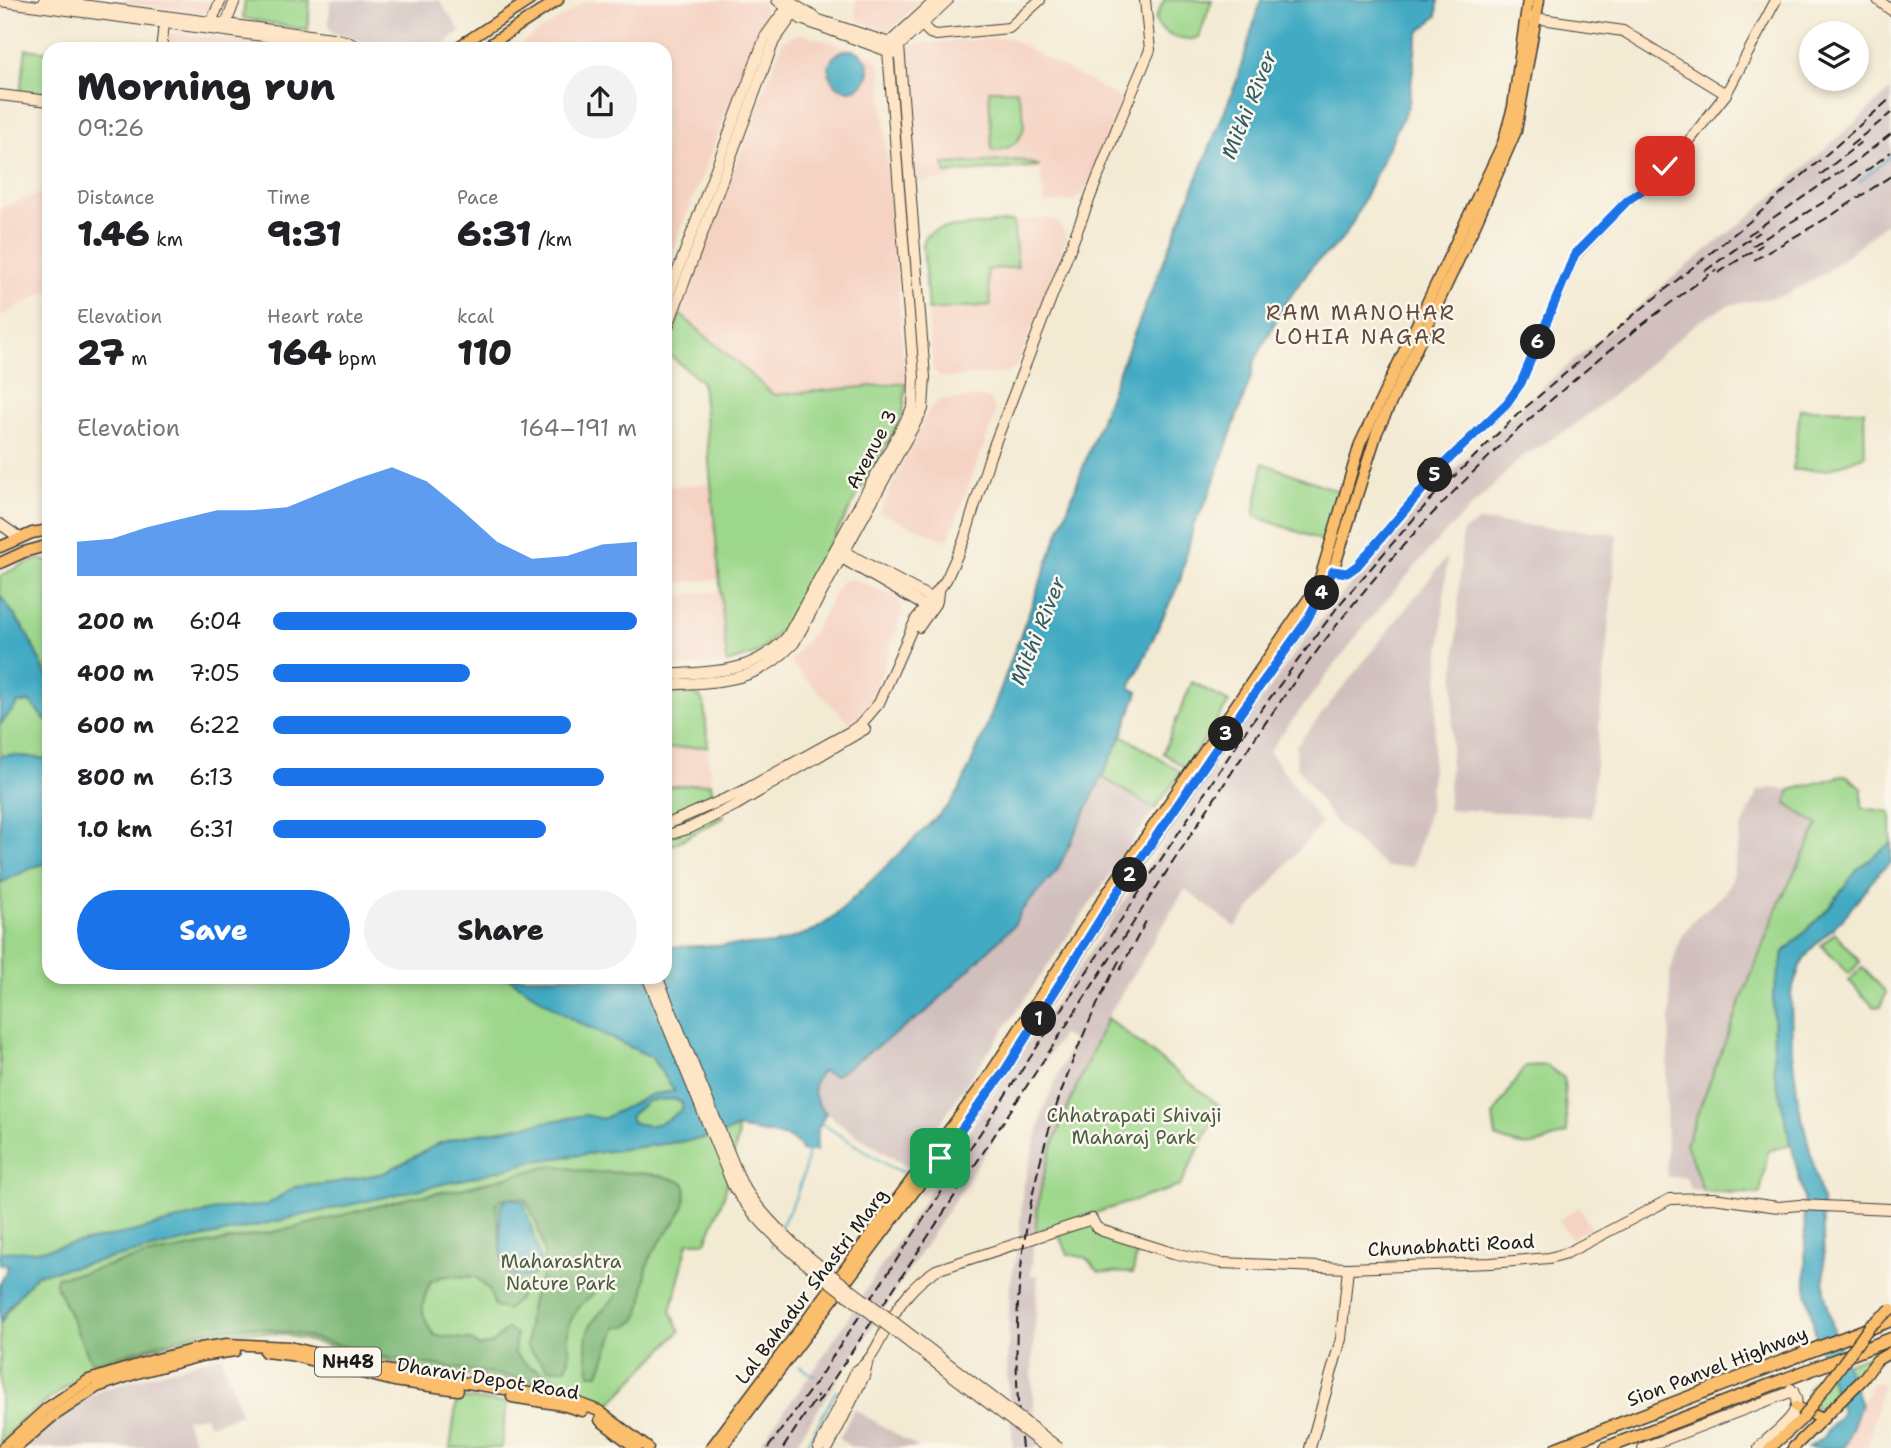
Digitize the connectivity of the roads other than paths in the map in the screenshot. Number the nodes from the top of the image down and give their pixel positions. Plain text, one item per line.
1 (44, 0) edge
2 (221, 0) edge
3 (235, 0) edge
4 (530, 0) edge
5 (558, 0) edge
6 (777, 0) edge
7 (936, 0) edge
8 (948, 0) edge
9 (1040, 0) edge
10 (1145, 0) edge
11 (1528, 0) edge
12 (1539, 0) edge
13 (1776, 0) edge
14 (1878, 0) edge
15 (0, 1) edge
16 (791, 7) edge
17 (1891, 10) edge
18 (1531, 17) junction
19 (165, 19) junction
20 (211, 22) junction
21 (226, 24) junction
22 (921, 24) junction
23 (162, 42) edge
24 (312, 42) edge
25 (348, 42) edge
26 (466, 42) edge
27 (494, 42) edge
28 (893, 49) junction
29 (1726, 94) junction
30 (0, 95) edge
31 (42, 100) edge
32 (672, 286) edge
33 (672, 310) edge
34 (0, 526) edge
35 (42, 531) edge
36 (17, 540) junction
37 (0, 547) edge
38 (42, 548) edge
39 (840, 553) junction
40 (1, 563) edge
41 (1329, 570) junction
42 (932, 601) junction
43 (803, 621) junction
44 (672, 675) edge
45 (672, 684) edge
46 (672, 822) edge
47 (672, 834) edge
48 (1108, 900) junction
49 (650, 984) edge
50 (660, 984) edge
51 (1042, 1014) junction
52 (1028, 1018) junction
53 (960, 1124) junction
54 (1891, 1209) edge
55 (1348, 1268) junction
56 (1891, 1309) edge
57 (1891, 1320) edge
58 (1891, 1339) edge
59 (1891, 1346) edge
60 (1891, 1352) edge
61 (1877, 1360) junction
62 (1765, 1387) junction
63 (1793, 1391) junction
64 (1797, 1407) junction
65 (1823, 1419) junction
66 (825, 1444) edge
67 (719, 1445) edge
68 (3, 1448) edge
69 (16, 1448) edge
70 (636, 1448) edge
71 (648, 1448) edge
72 (1047, 1448) edge
73 (1059, 1448) edge
74 (1310, 1448) edge
75 (1557, 1448) edge
76 (1606, 1448) edge
77 (1643, 1448) edge
78 (1759, 1448) edge
79 (1770, 1448) edge
80 (1793, 1448) edge

1 - 19 street
2 - 20 street
3 - 21 street
4 - 26 main road
5 - 27 main road
6 - 16 street
7 - 28 street
8 - 22 street
9 - 22 street
10 - 42 street
11 - 18 main road, Lal Bahadur Shastri Marg
12 - 18 main road, Lal Bahadur Shastri Marg
13 - 29 street
14 - 17 street
15 - 19 street
16 - 28 street
16 - 32 street
16 - 33 street
18 - 29 street
18 - 41 main road, Lal Bahadur Shastri Marg
19 - 20 street
19 - 23 street
19 - 24 street
20 - 21 street
21 - 25 street
22 - 28 street
28 - 39 street, Avenue 3
29 - 41 street
30 - 31 street
34 - 36 street
35 - 36 main road
36 - 37 main road
38 - 40 main road
39 - 42 street
39 - 43 street, Avenue 3
41 - 48 main road, Lal Bahadur Shastri Marg
42 - 46 street
42 - 47 street
43 - 44 street
43 - 45 street
48 - 51 main road, Lal Bahadur Shastri Marg
48 - 52 main road, Lal Bahadur Shastri Marg
49 - 72 street, bridge
50 - 73 street, bridge
51 - 52 main road
51 - 53 main road, Lal Bahadur Shastri Marg
52 - 53 main road, Lal Bahadur Shastri Marg
53 - 67 main road, Lal Bahadur Shastri Marg
54 - 55 street, Chunabhatti Road
55 - 66 street, Chunabhatti Road
55 - 74 street
56 - 79 main road, bridge
57 - 75 highway, Sion Panvel Highway
58 - 62 highway, Sion Panvel Highway
59 - 61 main road
60 - 61 main road
61 - 65 main road
62 - 63 street
62 - 76 highway, Sion Panvel Highway
63 - 64 street
63 - 77 street
64 - 65 main road
64 - 78 street
65 - 80 main road
68 - 71 main road, NH48
69 - 70 main road, Dharavi Depot Road

